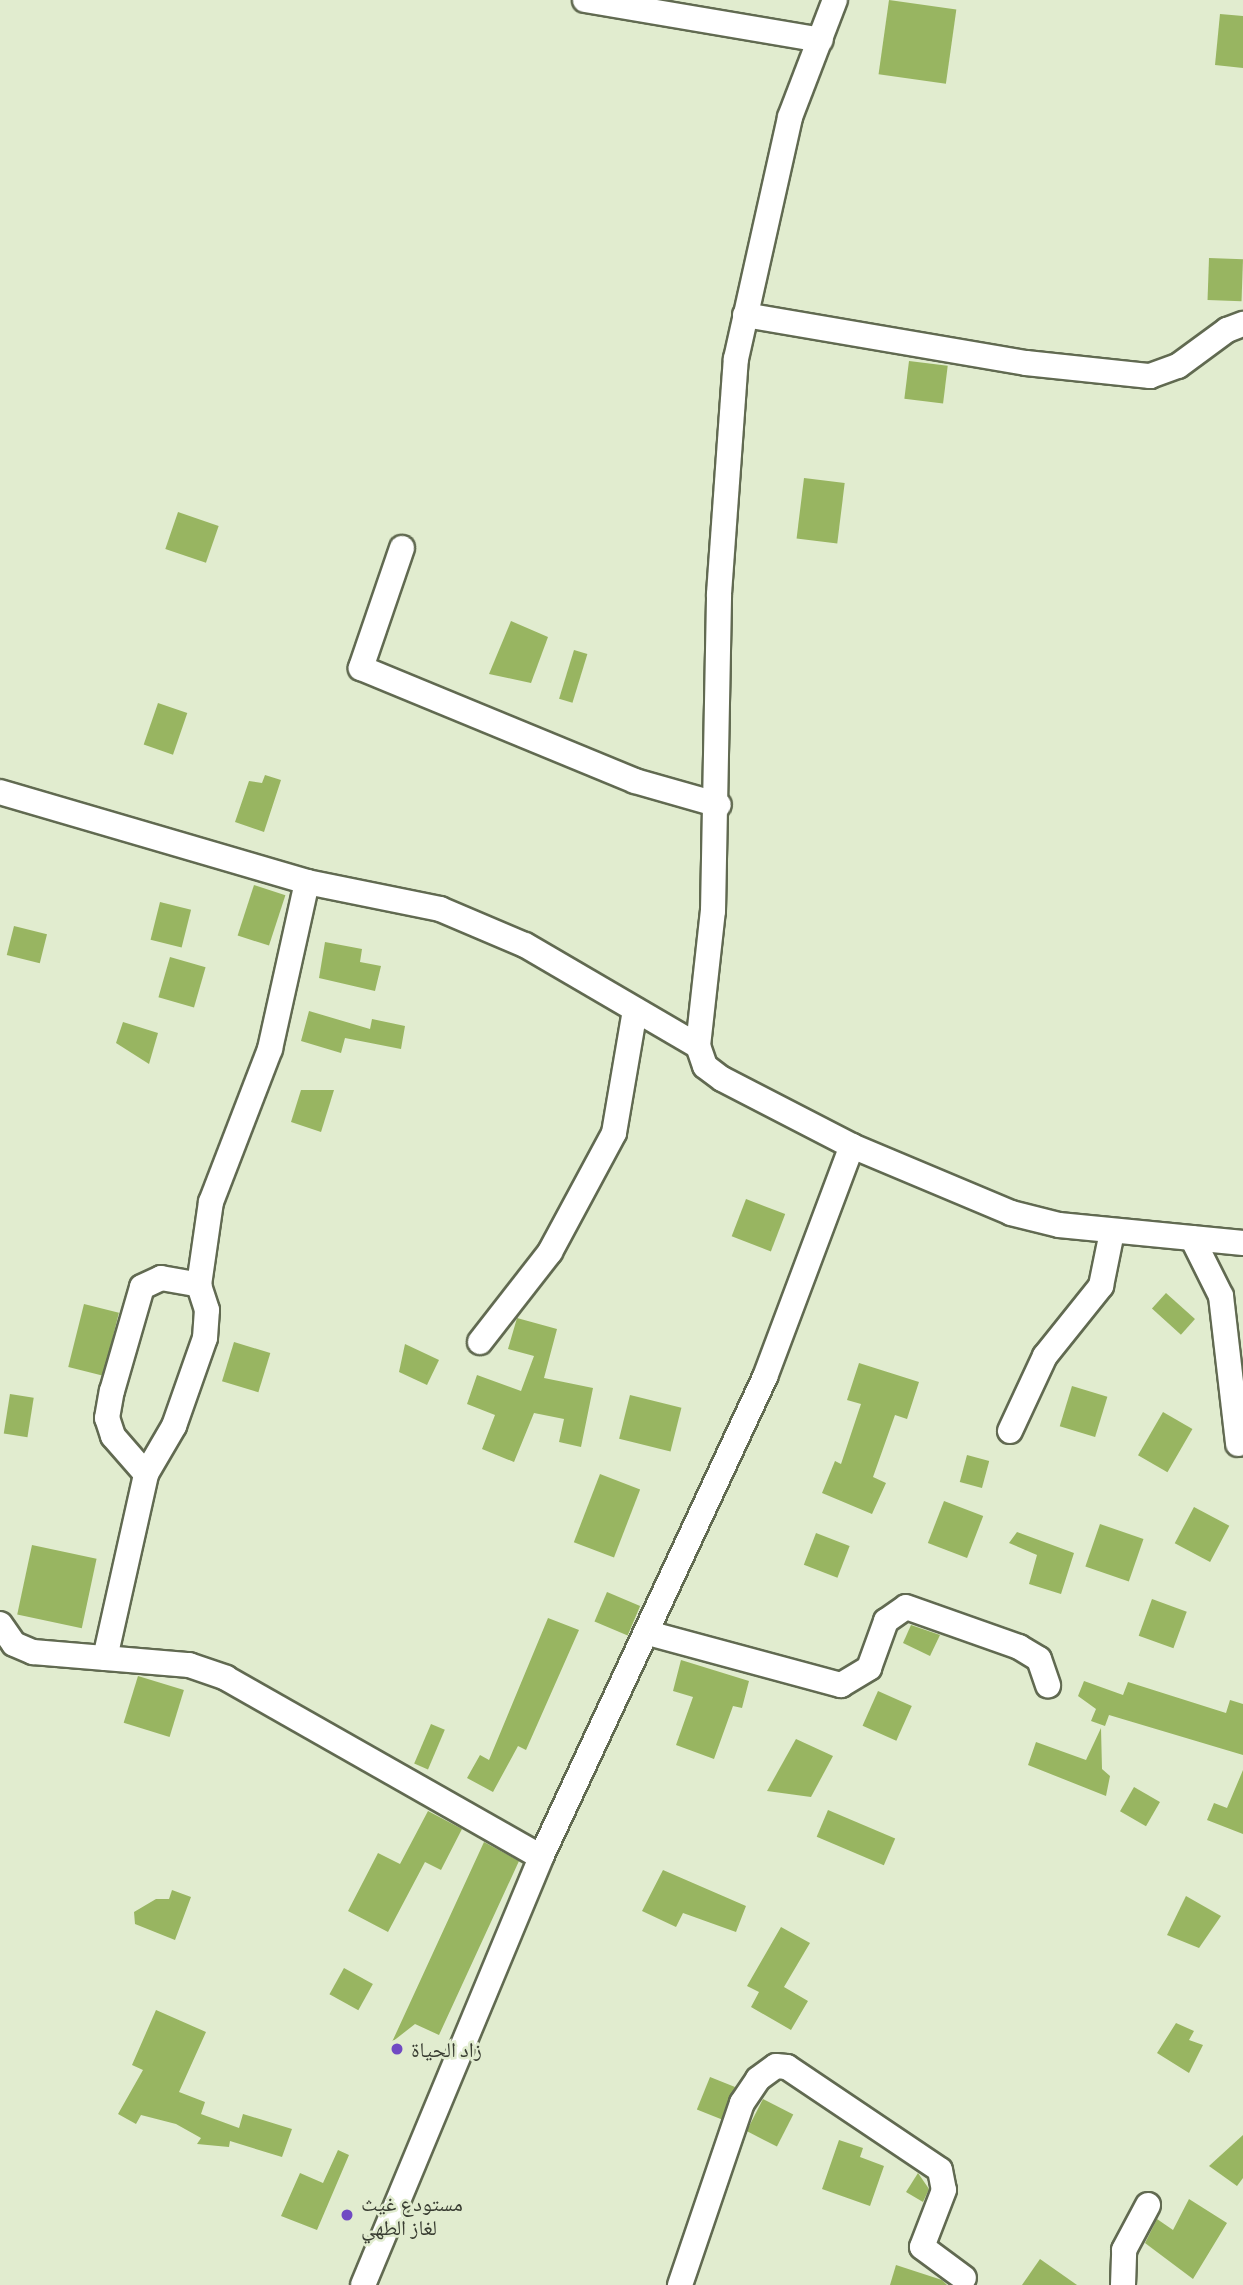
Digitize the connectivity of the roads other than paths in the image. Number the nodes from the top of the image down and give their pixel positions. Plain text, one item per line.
1 (585, 0) edge
2 (835, 0) edge
3 (821, 40) junction
4 (745, 315) junction
5 (1243, 324) edge
6 (402, 548) dead end
7 (0, 792) edge
8 (719, 804) junction
9 (307, 882) junction
10 (635, 1010) junction
11 (698, 1046) junction
12 (852, 1146) junction
13 (1112, 1232) junction
14 (1192, 1238) junction
15 (1243, 1242) edge
16 (199, 1285) junction
17 (480, 1342) dead end
18 (1010, 1431) dead end
19 (1238, 1444) dead end
20 (146, 1474) junction
21 (0, 1623) edge
22 (648, 1633) junction
23 (105, 1658) junction
24 (1048, 1685) dead end
25 (541, 1857) junction
26 (1149, 2205) dead end
27 (964, 2278) dead end
28 (363, 2285) edge
29 (680, 2285) edge
30 (1123, 2285) edge

1 - 3 street
2 - 3 street
3 - 4 street
4 - 5 street
4 - 8 street
6 - 8 street
7 - 9 street
8 - 11 street
9 - 10 street
9 - 16 street
10 - 11 street
10 - 17 street
11 - 12 street
12 - 13 street
12 - 22 street
13 - 14 street
13 - 18 street
14 - 15 street
14 - 19 street
16 - 20 street
16 - 20 street
20 - 23 street
21 - 23 street
22 - 24 street
22 - 25 street
23 - 25 street
25 - 28 street
26 - 30 street
27 - 29 street

